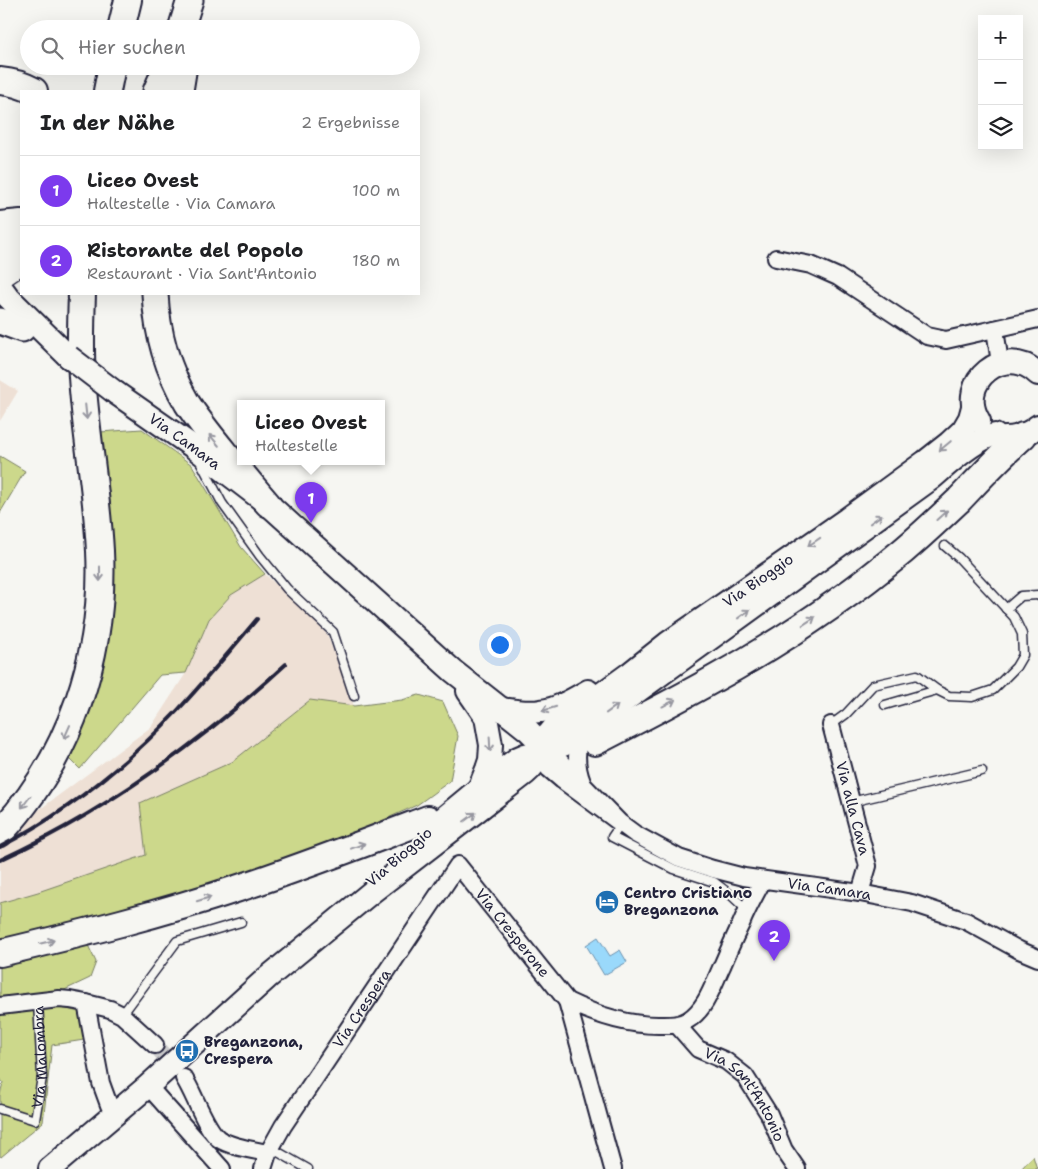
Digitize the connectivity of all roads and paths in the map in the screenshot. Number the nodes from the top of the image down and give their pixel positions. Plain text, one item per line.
1 (128, 0) edge
2 (190, 0) edge
3 (196, 0) edge
4 (123, 20) edge
5 (184, 20) edge
6 (193, 20) edge
7 (110, 75) edge
8 (163, 75) edge
9 (183, 75) edge
10 (0, 81) edge
11 (32, 90) edge
12 (106, 90) edge
13 (156, 90) edge
14 (180, 90) edge
15 (20, 223) edge
16 (0, 225) edge
17 (20, 240) edge
18 (0, 251) edge
19 (776, 258) dead end
20 (20, 261) edge
21 (0, 275) edge
22 (0, 286) edge
23 (82, 295) edge
24 (155, 295) edge
25 (0, 312) edge
26 (1038, 319) edge
27 (11, 325) edge
28 (995, 329) junction
29 (69, 357) junction
30 (1000, 363) junction
31 (1035, 368) edge
32 (973, 407) junction
33 (1031, 431) edge
34 (995, 435) junction
35 (192, 446) junction
36 (268, 504) junction
37 (945, 546) dead end
38 (1038, 595) edge
39 (1006, 608) junction
40 (668, 643) junction
41 (453, 671) junction
42 (937, 690) junction
43 (354, 696) dead end
44 (885, 705) dead end
45 (502, 709) junction
46 (831, 725) joint
47 (589, 736) junction
48 (541, 752) junction
49 (982, 771) dead end
50 (583, 784) junction
51 (479, 790) junction
52 (851, 802) junction
53 (428, 819) dead end
54 (621, 824) junction
55 (0, 833) edge
56 (458, 865) joint
57 (763, 880) junction
58 (860, 893) junction
59 (747, 910) junction
60 (241, 922) dead end
61 (0, 953) edge
62 (1038, 958) edge
63 (267, 978) junction
64 (567, 1001) junction
65 (38, 1002) junction
66 (86, 1003) junction
67 (0, 1006) edge
68 (122, 1015) junction
69 (677, 1025) junction
70 (155, 1045) tunnel mouth
71 (184, 1078) tunnel mouth
72 (148, 1086) junction
73 (0, 1109) edge
74 (116, 1114) junction
75 (269, 1150) junction
76 (50, 1169) edge
77 (222, 1169) edge
78 (263, 1169) edge
79 (308, 1169) edge
80 (613, 1169) edge
81 (797, 1169) edge

1 - 4 highway
2 - 5 main road
3 - 6 main road
7 - 12 highway
8 - 13 main road
9 - 14 main road
10 - 11 highway
15 - 16 highway
17 - 18 main road
19 - 28 street
20 - 21 main road
22 - 29 main road, Via Camara
23 -> 55 highway
36 -> 24 main road
25 - 27 main road, Via Camara
26 - 28 street
27 - 29 main road, Via Camara
28 - 30 street
29 - 35 main road, Via Camara, bridge
30 - 31 main road
30 - 32 main road, Via Bioggio
32 - 34 main road
32 -> 40 main road, Via Bioggio
33 - 34 main road
47 -> 33 highway
47 -> 34 main road, Via Bioggio
35 - 36 main road, Via Camara
35 - 43 lane
36 - 41 main road, Via Camara
37 - 39 lane
38 - 39 lane
39 - 42 lane
40 -> 45 main road
40 - 48 main road, Via Bioggio
41 - 45 main road, Via Camara
41 - 48 main road, Via Camara
41 -> 51 main road
42 - 44 lane
42 - 46 lane
45 - 48 main road, Via Camara
46 - 52 street, Via alla Cava
47 - 48 main road, Via Bioggio
47 - 50 street
48 - 50 street, Via Camara
48 - 51 main road, Via Bioggio
48 - 54 street, Via Camara
63 -> 48 main road, Via Bioggio
49 - 52 lane
50 - 54 street, Via Camara
51 - 63 main road, Via Bioggio
52 - 58 street, Via alla Cava
61 -> 53 highway
54 - 57 street, Via Camara
54 - 59 lane
56 - 64 street, Via Cresperone
56 - 75 street, Via Crespera
57 - 58 street, Via Camara
57 - 59 street
58 - 62 street, Via Camara
59 - 69 street
60 - 68 lane
63 - 72 main road, Via Bioggio
64 - 69 street, Via Cresperone
64 - 80 street, Via Cresperone
65 - 66 street, Via Malombra
65 - 67 street
65 - 73 lane, Via Malombra
66 - 68 street
66 - 74 street
68 - 70 street
69 - 81 street, Via Sant'Antonio
71 - 75 street
72 - 74 main road, Via Bioggio
72 - 77 street
74 - 76 main road, Via Bioggio
75 - 78 street, Via Crespera
75 - 79 lane

